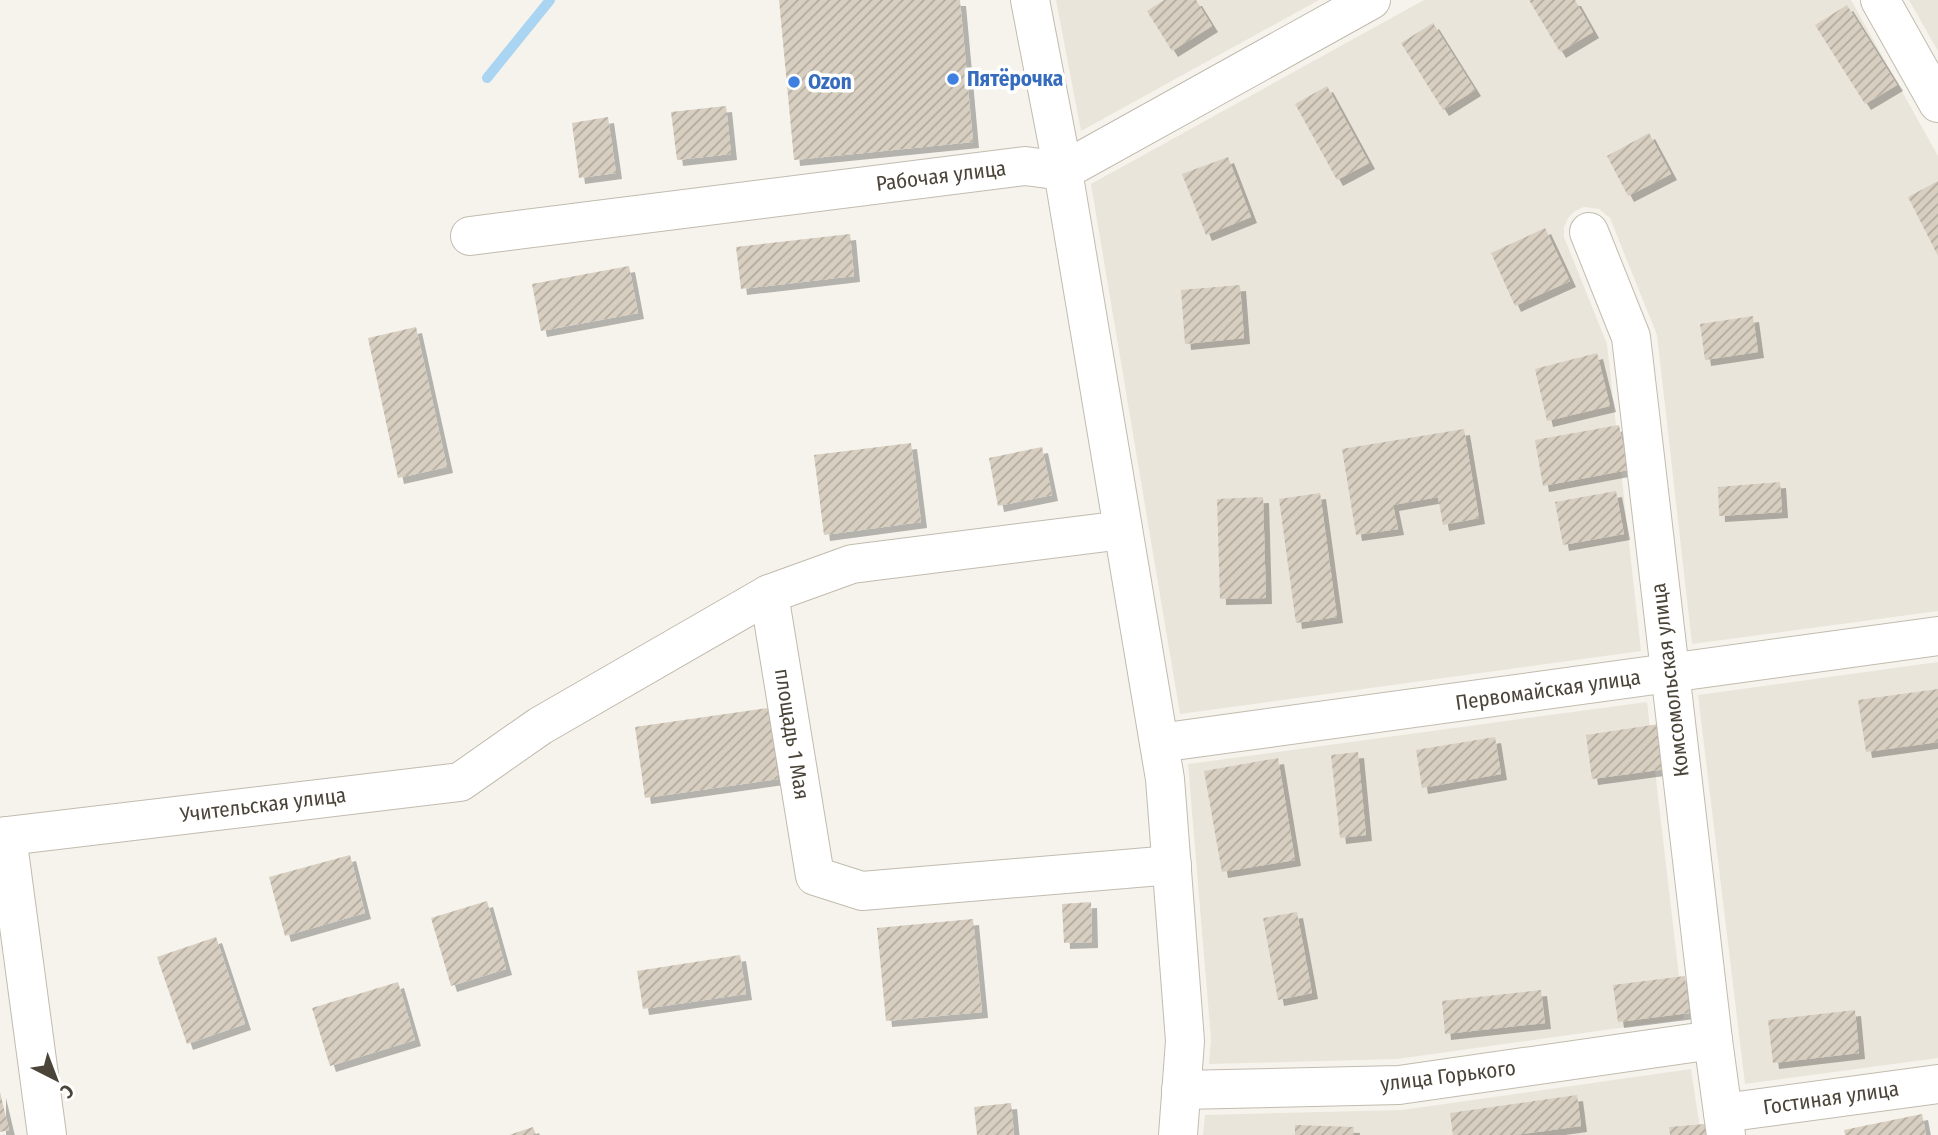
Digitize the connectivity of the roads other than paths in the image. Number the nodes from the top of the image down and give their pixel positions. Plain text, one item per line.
1 (1030, 0) edge
2 (1371, 0) edge
3 (1880, 0) edge
4 (1938, 103) edge
5 (1063, 171) junction
6 (1589, 232) dead end
7 (470, 236) dead end
8 (1123, 530) junction
9 (769, 594) junction
10 (1938, 636) edge
11 (1669, 673) junction
12 (1159, 743) junction
13 (4, 836) edge
14 (1172, 865) junction
15 (1713, 1040) junction
16 (1938, 1084) edge
17 (1181, 1090) junction
18 (1725, 1124) edge
19 (47, 1135) edge
20 (1178, 1135) edge

1 - 5 street
2 - 5 street
3 - 4 street
5 - 7 street, Рабочая улица
5 - 8 street
6 - 11 street, Комсомольская улица
8 - 9 street
8 - 12 street
9 - 13 street, Учительская улица
9 - 14 street, площадь 1 Мая
10 - 11 street, Первомайская улица
11 - 12 street, Первомайская улица
11 - 15 street, Комсомольская улица
12 - 14 street
13 - 19 street, Учительская улица
14 - 17 street
15 - 17 street, улица Горького
15 - 18 street, Комсомольская улица
16 - 18 street, Гостиная улица
17 - 20 street

